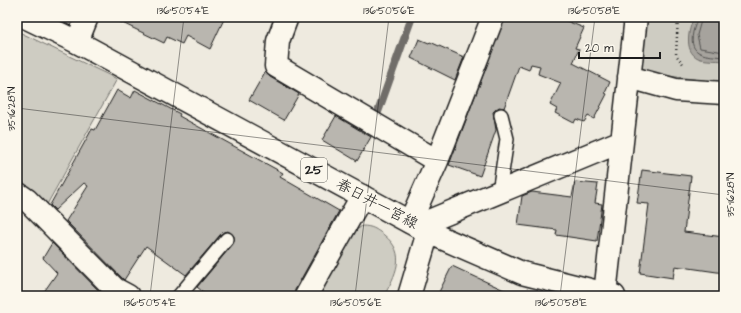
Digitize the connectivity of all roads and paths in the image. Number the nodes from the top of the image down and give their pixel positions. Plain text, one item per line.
1 (25, 17) edge
2 (87, 17) edge
3 (287, 17) edge
4 (493, 17) edge
5 (636, 17) edge
6 (678, 17) edge
7 (77, 42) junction
8 (687, 68) dead end
9 (629, 76) junction
10 (724, 93) edge
11 (501, 115) dead end
12 (622, 142) junction
13 (437, 162) junction
14 (499, 192) junction
15 (17, 193) edge
16 (362, 196) junction
17 (418, 227) junction
18 (227, 239) dead end
19 (610, 295) edge
20 (128, 296) edge
21 (179, 296) edge
22 (306, 296) edge
23 (409, 296) edge

1 - 7 street, 春日井一宮線 / 25
2 - 7 street
3 - 13 street
4 - 13 street
5 - 9 street
6 - 8 path
7 - 16 street, 春日井一宮線 / 25
9 - 10 street
9 - 12 street
11 - 14 lane
12 - 14 street
12 - 19 street
13 - 17 street
14 - 17 street
15 - 20 street
16 - 17 street, 春日井一宮線 / 25
16 - 22 street
17 - 19 street, 春日井一宮線 / 25
17 - 23 street
18 - 21 lane

